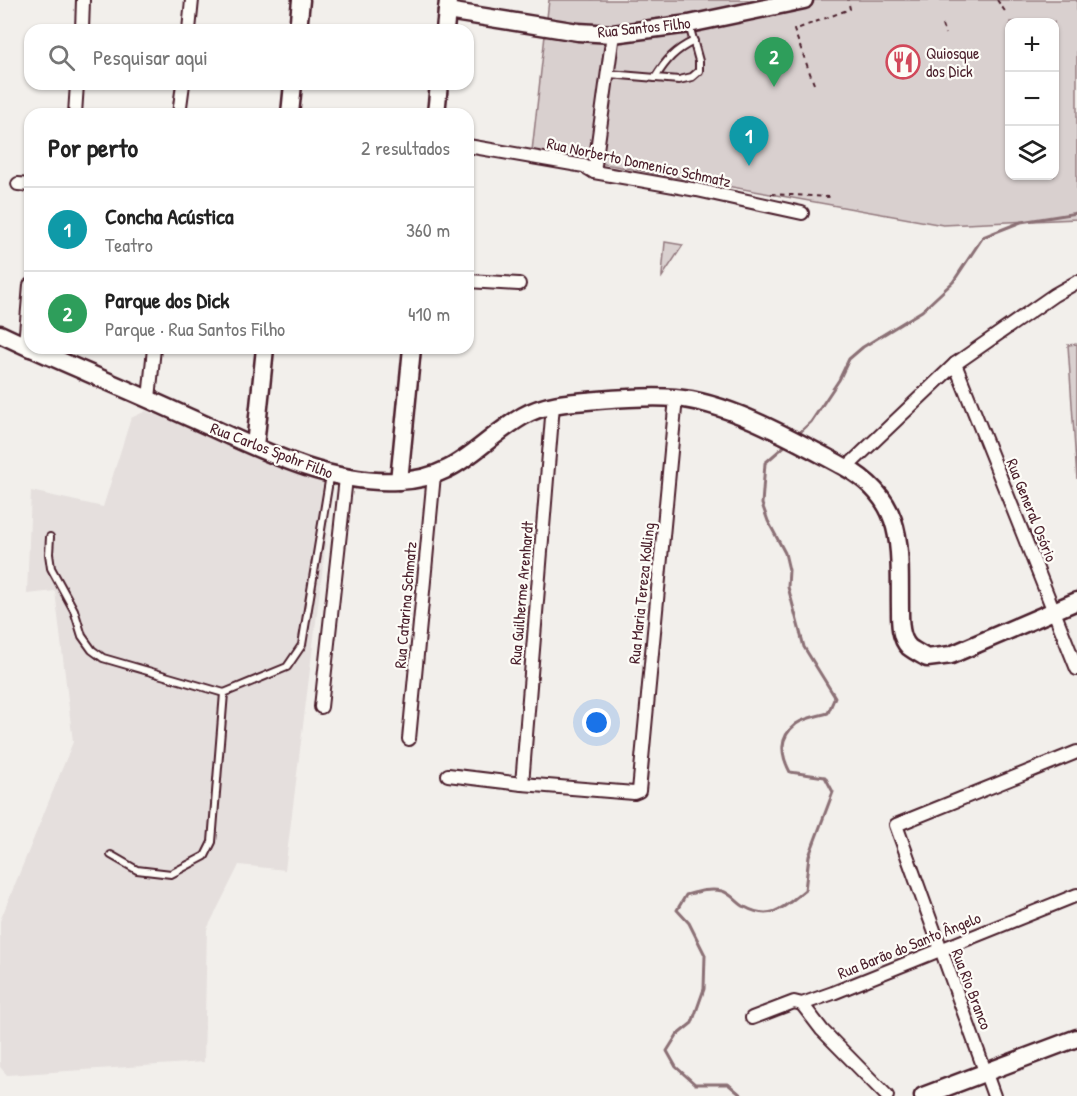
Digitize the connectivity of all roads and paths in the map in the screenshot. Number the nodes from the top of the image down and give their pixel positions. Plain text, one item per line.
1 (83, 0) edge
2 (192, 0) edge
3 (301, 0) edge
4 (804, 0) edge
5 (848, 0) edge
6 (997, 0) edge
7 (448, 5) edge
8 (1007, 14) dead end
9 (82, 24) edge
10 (190, 24) edge
11 (299, 24) edge
12 (446, 24) edge
13 (689, 24) junction
14 (942, 25) dead end
15 (613, 34) junction
16 (945, 34) dead end
17 (694, 41) junction
18 (609, 74) junction
19 (655, 78) junction
20 (814, 84) dead end
21 (77, 90) edge
22 (182, 90) edge
23 (292, 90) edge
24 (438, 90) edge
25 (75, 108) edge
26 (181, 108) edge
27 (291, 108) edge
28 (437, 108) edge
29 (474, 147) edge
30 (594, 172) junction
31 (802, 213) dead end
32 (474, 281) edge
33 (1077, 282) edge
34 (519, 285) dead end
35 (0, 334) edge
36 (24, 345) edge
37 (57, 354) edge
38 (153, 354) edge
39 (264, 354) edge
40 (411, 354) edge
41 (955, 364) junction
42 (676, 398) junction
43 (149, 399) junction
44 (553, 405) junction
45 (255, 446) junction
46 (846, 468) junction
47 (434, 475) junction
48 (338, 476) junction
49 (399, 482) junction
50 (50, 537) dead end
51 (1077, 601) edge
52 (1054, 611) junction
53 (1077, 669) edge
54 (224, 693) junction
55 (321, 707) dead end
56 (409, 739) dead end
57 (1077, 752) edge
58 (448, 775) dead end
59 (522, 784) junction
60 (111, 855) dead end
61 (1077, 895) edge
62 (940, 950) junction
63 (802, 1004) junction
64 (752, 1018) dead end
65 (1077, 1038) edge
66 (985, 1072) junction
67 (887, 1096) edge
68 (923, 1096) edge
69 (994, 1096) edge

1 - 9 street
2 - 10 street
3 - 11 main road
4 - 13 main road, Rua Santos Filho
5 - 20 path
6 - 8 path
7 - 12 main road
7 - 15 main road, Rua Santos Filho
13 - 15 main road, Rua Santos Filho
13 - 17 lane
14 - 16 path
15 - 18 street
17 - 19 lane
17 - 19 lane
18 - 19 lane
18 - 30 street
21 - 25 street
22 - 26 street
23 - 27 main road
24 - 28 main road
29 - 30 street, Rua Norberto Domenico Schmatz
30 - 31 street, Rua Norberto Domenico Schmatz
32 - 34 street
33 - 41 street
35 - 36 main road, Rua Carlos Spohr Filho
37 - 43 main road, Rua Carlos Spohr Filho
38 - 43 street
39 - 45 main road
40 - 49 main road
41 - 46 street
41 - 52 street, Rua General Osório
42 - 44 main road, Rua Carlos Spohr Filho
42 - 46 main road, Rua Carlos Spohr Filho
42 - 59 street, Rua Maria Tereza Kolling
43 - 45 main road, Rua Carlos Spohr Filho
44 - 47 main road, Rua Carlos Spohr Filho
44 - 59 street, Rua Guilherme Arenhardt
45 - 48 main road, Rua Carlos Spohr Filho
46 - 52 main road, Rua Carlos Spohr Filho
47 - 49 main road, Rua Carlos Spohr Filho
47 - 56 street, Rua Catarina Schmatz
48 - 49 main road, Rua Carlos Spohr Filho
48 - 54 lane
48 - 55 street
50 - 54 lane
51 - 52 main road, Rua Carlos Spohr Filho
52 - 53 street, Rua General Osório
54 - 60 lane
57 - 62 street, Rua Rio Branco
58 - 59 street
61 - 62 street, Rua Barão do Santo Ângelo
62 - 63 street, Rua Barão do Santo Ângelo
62 - 66 street, Rua Rio Branco
63 - 64 street, Rua Barão do Santo Ângelo
63 - 67 street
65 - 66 main road
66 - 68 main road
66 - 69 street, Rua Rio Branco

